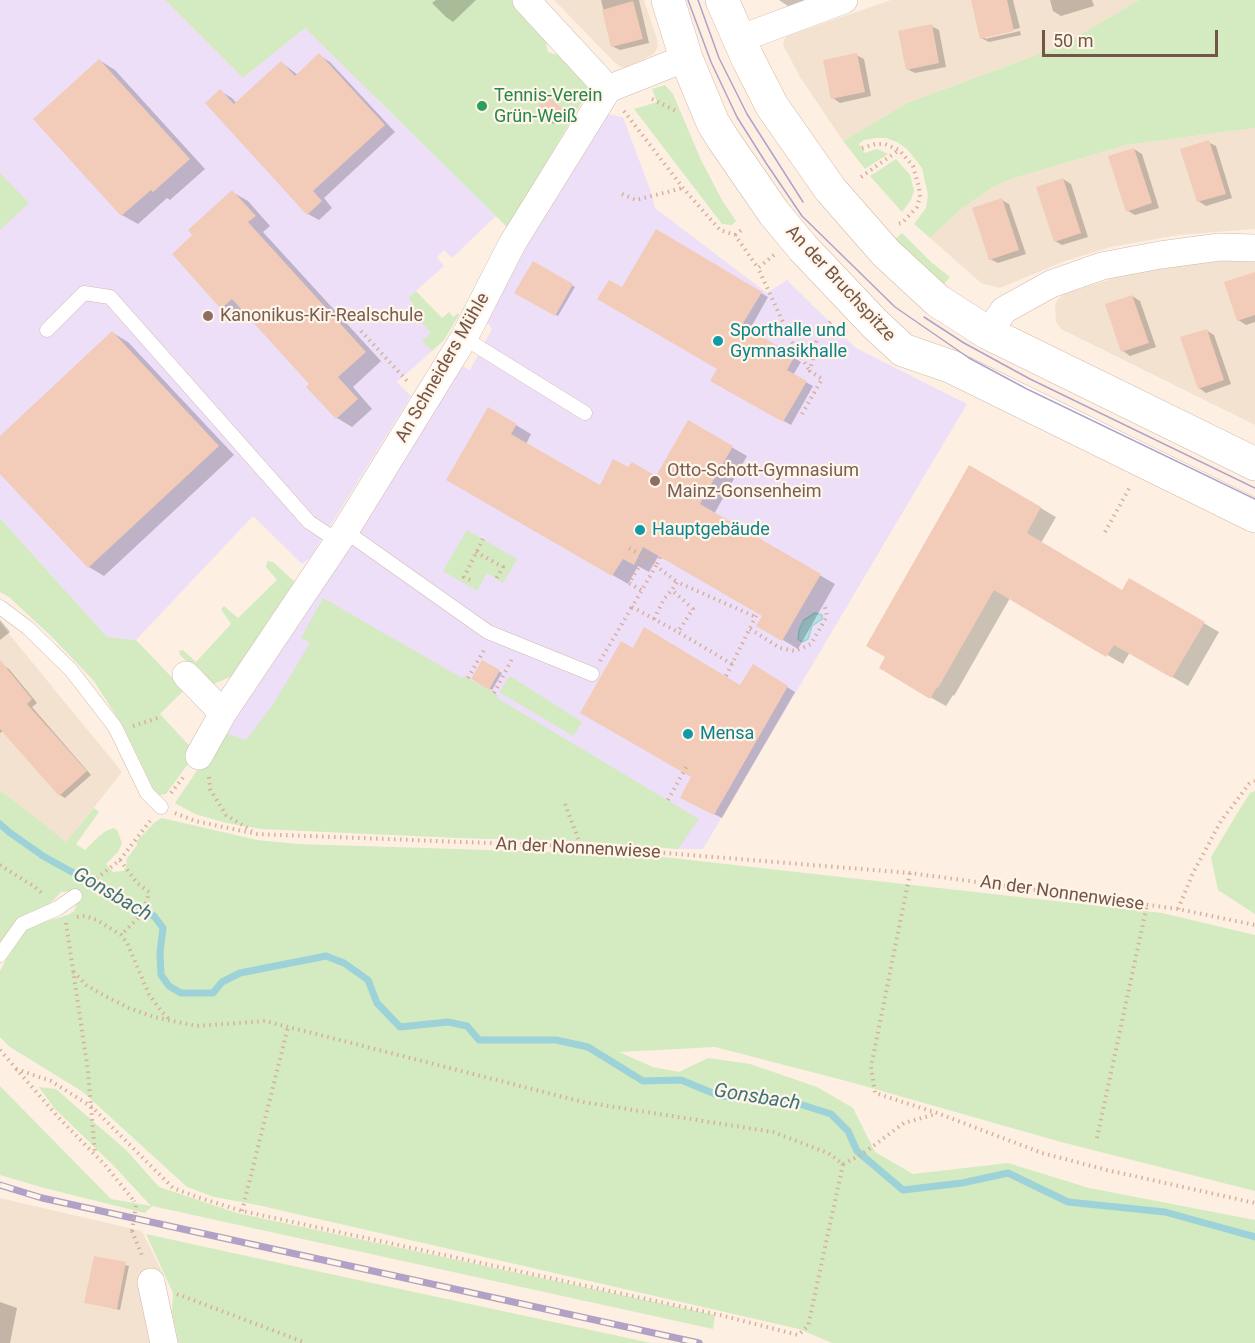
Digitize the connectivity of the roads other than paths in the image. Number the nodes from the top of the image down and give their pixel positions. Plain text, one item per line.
1 (526, 0) edge
2 (668, 0) edge
3 (723, 0) edge
4 (844, 0) edge
5 (739, 39) junction
6 (686, 58) junction
7 (616, 94) junction
8 (1255, 248) edge
9 (47, 330) dead end
10 (988, 333) junction
11 (464, 338) junction
12 (585, 413) dead end
13 (1255, 464) edge
14 (1255, 516) edge
15 (342, 537) junction
16 (0, 607) edge
17 (592, 674) road end
18 (186, 675) dead end
19 (223, 713) junction
20 (202, 751) road end
21 (161, 807) road end
22 (75, 896) road end
23 (0, 955) edge
24 (149, 1274) road end
25 (164, 1343) edge

1 - 7 street
2 - 6 main road, An der Bruchspitze
3 - 5 main road
4 - 5 street
5 - 10 main road
6 - 7 street
6 - 14 main road, An der Bruchspitze
7 - 11 street, An Schneiders Mühle
8 - 10 street
9 - 15 lane
10 - 13 main road
11 - 12 lane
11 - 15 street, An Schneiders Mühle
15 - 17 lane
15 - 19 street, An Schneiders Mühle
16 - 21 lane
18 - 19 street
19 - 20 street, An Schneiders Mühle
22 - 23 lane
24 - 25 street

